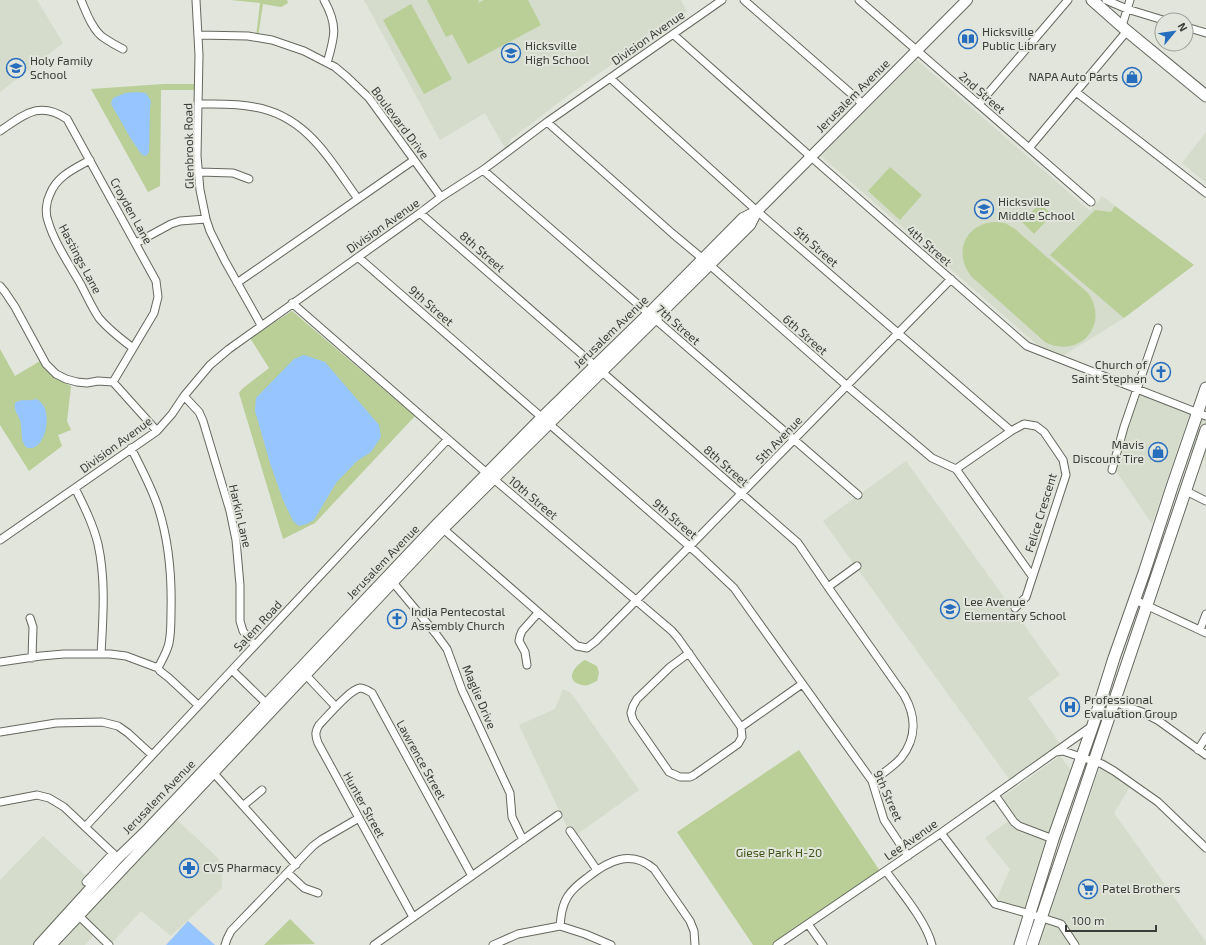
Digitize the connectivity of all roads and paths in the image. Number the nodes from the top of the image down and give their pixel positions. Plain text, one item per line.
1 (81, 0) edge
2 (196, 0) edge
3 (324, 0) edge
4 (722, 0) edge
5 (744, 0) edge
6 (859, 0) edge
7 (1068, 0) edge
8 (1092, 0) edge
9 (1106, 0) edge
10 (1130, 0) edge
11 (962, 2) edge
12 (1127, 9) junction
13 (1154, 17) edge
14 (1125, 28) junction
15 (1194, 30) edge
16 (1206, 34) edge
17 (198, 35) junction
18 (674, 35) junction
19 (124, 49) dead end
20 (916, 51) junction
21 (327, 63) junction
22 (610, 78) junction
23 (1076, 92) junction
24 (1206, 96) edge
25 (199, 104) junction
26 (863, 104) junction
27 (978, 104) junction
28 (547, 122) junction
29 (0, 132) edge
30 (1029, 148) junction
31 (811, 157) junction
32 (90, 160) junction
33 (414, 160) junction
34 (483, 170) junction
35 (199, 172) junction
36 (249, 180) dead end
37 (1206, 193) edge
38 (441, 197) junction
39 (358, 199) junction
40 (1091, 202) dead end
41 (757, 211) junction
42 (420, 213) junction
43 (206, 219) junction
44 (136, 243) junction
45 (358, 257) junction
46 (706, 262) junction
47 (952, 280) junction
48 (237, 284) junction
49 (0, 286) edge
50 (292, 303) junction
51 (651, 317) junction
52 (261, 326) junction
53 (1158, 328) dead end
54 (898, 334) junction
55 (133, 348) junction
56 (599, 369) junction
57 (113, 382) junction
58 (847, 386) junction
59 (1206, 388) edge
60 (1137, 389) junction
61 (184, 396) junction
62 (1202, 414) edge
63 (541, 418) junction
64 (549, 425) junction
65 (1206, 430) edge
66 (157, 431) junction
67 (1011, 431) junction
68 (448, 440) junction
69 (794, 440) junction
70 (132, 448) junction
71 (956, 469) junction
72 (1112, 470) dead end
73 (490, 476) junction
74 (75, 488) junction
75 (1186, 491) junction
76 (741, 494) junction
77 (858, 495) dead end
78 (1206, 500) edge
79 (440, 526) junction
80 (0, 540) edge
81 (689, 547) junction
82 (857, 566) dead end
83 (1032, 576) junction
84 (390, 579) junction
85 (828, 587) junction
86 (636, 600) junction
87 (1135, 600) junction
88 (1147, 605) junction
89 (1015, 608) dead end
90 (538, 613) junction
91 (1206, 614) edge
92 (30, 618) dead end
93 (1203, 632) edge
94 (255, 645) junction
95 (689, 653) junction
96 (101, 654) junction
97 (32, 658) junction
98 (0, 662) edge
99 (527, 664) dead end
100 (158, 668) junction
101 (232, 670) junction
102 (303, 672) junction
103 (802, 684) junction
104 (1114, 702) junction
105 (198, 705) junction
106 (270, 707) junction
107 (336, 707) junction
108 (1093, 725) junction
109 (741, 727) junction
110 (0, 732) edge
111 (1206, 737) edge
112 (1198, 750) junction
113 (1056, 752) junction
114 (152, 755) junction
115 (1206, 755) edge
116 (1082, 758) junction
117 (1094, 762) junction
118 (210, 769) junction
119 (872, 781) junction
120 (262, 790) dead end
121 (995, 795) junction
122 (0, 802) edge
123 (244, 806) junction
124 (558, 815) dead end
125 (359, 818) junction
126 (85, 827) junction
127 (570, 831) dead end
128 (941, 833) junction
129 (1053, 839) junction
130 (523, 840) junction
131 (1206, 848) edge
132 (116, 856) junction
133 (908, 856) junction
134 (296, 865) junction
135 (596, 870) junction
136 (886, 871) junction
137 (288, 873) junction
138 (472, 876) junction
139 (86, 882) dead end
140 (318, 893) dead end
141 (75, 912) junction
142 (1030, 914) junction
143 (413, 917) junction
144 (1041, 917) junction
145 (808, 924) junction
146 (560, 926) junction
147 (39, 945) edge
148 (51, 945) edge
149 (109, 945) edge
150 (225, 945) edge
151 (374, 945) edge
152 (493, 945) edge
153 (611, 945) edge
154 (695, 945) edge
155 (777, 945) edge
156 (823, 945) edge
157 (932, 945) edge
158 (1020, 945) edge
159 (1032, 945) edge
160 (1075, 945) edge

1 - 19 street
2 - 17 street, Glenbrook Road
3 - 21 street
4 - 18 street, Division Avenue
5 - 26 street
6 - 20 street, 2nd Street
7 - 27 street
8 - 14 main road
9 - 12 street
10 - 12 street
11 - 20 main road, Jerusalem Avenue
12 - 13 street
12 - 14 street
14 - 23 street
14 - 24 main road
15 - 16 street
17 - 21 street, Boulevard Drive
17 - 25 street, Glenbrook Road
18 - 22 street, Division Avenue
18 - 31 street, 4th Street
20 - 26 main road, Jerusalem Avenue
20 - 27 street, 2nd Street
21 - 33 street, Boulevard Drive
22 - 28 street, Division Avenue
22 - 41 street, 5th Street
23 - 30 street
23 - 37 street
25 - 35 street, Glenbrook Road
25 - 39 street
26 - 31 main road, Jerusalem Avenue
27 - 30 street, 2nd Street
28 - 34 street, Division Avenue
28 - 46 street, 6th Street
29 - 32 street, Croyden Lane
30 - 40 street, 2nd Street
31 - 41 main road, Jerusalem Avenue
31 - 47 street, 4th Street
32 - 44 street, Croyden Lane
32 - 55 street, Hastings Lane
33 - 38 street, Boulevard Drive
33 - 39 street
34 - 38 street, Division Avenue
34 - 51 street, 7th Street
35 - 36 street
35 - 43 street, Glenbrook Road
38 - 42 street, Division Avenue
39 - 48 street
41 - 46 main road, Jerusalem Avenue
41 - 54 street, 5th Street
42 - 45 street, Division Avenue
42 - 56 street, 8th Street
43 - 44 street
43 - 48 street, Glenbrook Road
44 - 55 street, Croyden Lane
45 - 50 street, Division Avenue
45 - 63 street, 9th Street
46 - 51 main road, Jerusalem Avenue
46 - 58 street, 6th Street
47 - 54 street, 5th Avenue
47 - 60 street, 4th Street
48 - 52 street, Glenbrook Road
49 - 57 street
50 - 52 street, Division Avenue
50 - 68 street, 10th Street
51 - 56 main road, Jerusalem Avenue
51 - 69 street, 7th Street
52 - 61 street, Division Avenue
53 - 60 street
54 - 58 street, 5th Avenue
54 - 67 street, 5th Street
55 - 57 street, Croyden Lane
56 - 63 main road, Jerusalem Avenue
56 - 64 main road, Jerusalem Avenue
56 - 76 street, 8th Street
57 - 66 street
58 - 69 street, 5th Avenue
58 - 71 street, 6th Street
59 - 62 main road
60 - 62 street, 4th Street
60 - 72 street
61 - 66 street, Division Avenue
61 - 94 street, Harkin Lane
62 - 87 main road
63 - 64 street, 9th Street
63 - 73 main road, Jerusalem Avenue
64 - 73 main road, Jerusalem Avenue
64 - 81 street, 9th Street
65 - 75 main road
66 - 70 street, Division Avenue
67 - 71 street, Felice Crescent
67 - 83 street, Felice Crescent
68 - 73 street, 10th Street
68 - 94 street, Salem Road
69 - 76 street, 5th Avenue
69 - 77 street, 7th Street
70 - 74 street, Division Avenue
70 - 100 street
71 - 83 street, 6th Street
73 - 79 main road, Jerusalem Avenue
73 - 86 street, 10th Street
74 - 80 street, Division Avenue
74 - 96 street
75 - 78 street
75 - 88 main road
76 - 81 street, 5th Avenue
76 - 85 street, 8th Street
79 - 84 main road, Jerusalem Avenue
79 - 90 street
81 - 86 street, 5th Avenue
81 - 103 street, 9th Street
82 - 85 street
83 - 89 street, Felice Crescent
84 - 102 main road, Jerusalem Avenue
84 - 130 street, Maglie Drive
85 - 119 street, 8th Street
86 - 90 street, 5th Avenue
86 - 95 street, 10th Street
87 - 88 street
87 - 108 main road
88 - 93 street
88 - 104 main road
90 - 99 street
91 - 93 street
92 - 97 street
94 - 101 street, Salem Road
95 - 109 street, 10th Street
95 - 109 street
96 - 97 street
96 - 100 street
97 - 98 street
100 - 105 street
101 - 105 street, Salem Road
101 - 106 street
102 - 106 main road, Jerusalem Avenue
102 - 107 street
103 - 109 street
103 - 119 street, 9th Street
104 - 112 street
104 - 117 main road
105 - 114 street, Salem Road
106 - 118 main road, Jerusalem Avenue
107 - 125 street, Hunter Street
107 - 138 street, Lawrence Street
108 - 113 street, Lee Avenue
108 - 116 main road
110 - 114 street
111 - 112 street
112 - 115 street
113 - 116 street
113 - 121 street, Lee Avenue
114 - 126 street, Salem Road
116 - 117 street
116 - 129 main road
117 - 131 street
117 - 144 main road
118 - 123 street
118 - 132 main road, Jerusalem Avenue
118 - 141 main road, Jerusalem Avenue
119 - 133 street, 9th Street
120 - 123 street
121 - 128 street, Lee Avenue
121 - 129 street
122 - 126 street
123 - 134 street
124 - 130 street
125 - 134 street
125 - 143 street, Hunter Street
126 - 132 street
127 - 135 street
128 - 133 street, Lee Avenue
128 - 142 street
129 - 142 main road
130 - 138 street
132 - 139 street, Jerusalem Avenue
132 - 141 main road, Jerusalem Avenue
133 - 136 street, Lee Avenue
134 - 137 street
135 - 146 street
135 - 154 street
136 - 145 street, Lee Avenue
136 - 157 street
137 - 140 street
137 - 150 street
138 - 143 street
141 - 147 main road, Jerusalem Avenue
141 - 148 main road, Jerusalem Avenue
141 - 149 street
142 - 144 street
142 - 158 main road
143 - 151 street
144 - 159 main road
144 - 160 street
145 - 155 street, Lee Avenue
145 - 156 street
146 - 152 street
146 - 153 street

